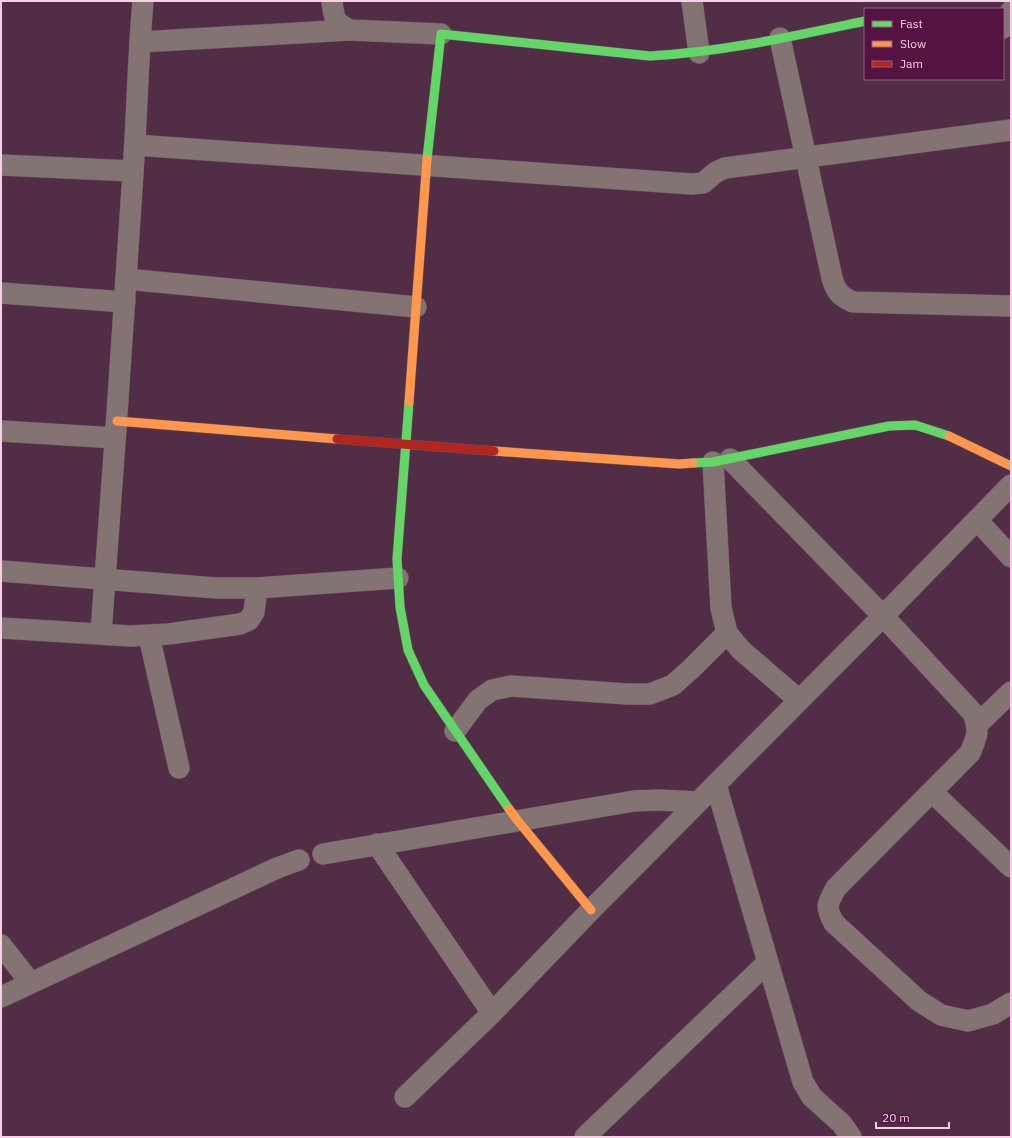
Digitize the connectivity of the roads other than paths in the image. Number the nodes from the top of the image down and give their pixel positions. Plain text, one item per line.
1 (143, 1) edge
2 (332, 1) edge
3 (692, 1) edge
4 (1011, 11) edge
5 (864, 21) edge
6 (1004, 26) edge
7 (350, 30) junction
8 (441, 34) junction
9 (780, 38) junction
10 (140, 42) junction
11 (699, 53) junction
12 (1011, 130) edge
13 (135, 145) junction
14 (806, 158) junction
15 (1, 165) edge
16 (426, 165) junction
17 (134, 171) junction
18 (126, 279) junction
19 (1, 293) edge
20 (125, 302) junction
21 (1011, 306) edge
22 (416, 307) junction
23 (1, 430) edge
24 (116, 430) junction
25 (405, 445) junction
26 (721, 460) junction
27 (1011, 466) edge
28 (1011, 485) edge
29 (977, 520) junction
30 (1011, 557) edge
31 (1, 570) edge
32 (398, 578) junction
33 (105, 579) junction
34 (257, 588) junction
35 (883, 616) junction
36 (1, 628) edge
37 (727, 632) junction
38 (101, 633) junction
39 (149, 636) junction
40 (1011, 692) edge
41 (799, 700) junction
42 (978, 724) junction
43 (454, 731) junction
44 (179, 768) dead end
45 (716, 785) junction
46 (932, 792) junction
47 (698, 802) junction
48 (518, 821) junction
49 (377, 844) junction
50 (323, 854) dead end
51 (299, 860) dead end
52 (1011, 867) edge
53 (591, 910) junction
54 (1, 945) edge
55 (767, 962) junction
56 (30, 982) junction
57 (1, 997) edge
58 (1011, 1003) edge
59 (492, 1013) junction
60 (405, 1097) dead end
61 (585, 1137) edge
62 (851, 1137) edge

1 - 10 street
2 - 7 street
3 - 11 street
4 - 6 street
5 - 9 street
7 - 8 street
7 - 10 street
8 - 11 street
8 - 16 street
9 - 11 street
9 - 14 street
10 - 13 street
12 - 14 street
13 - 16 street
13 - 17 street
14 - 16 street
14 - 21 street
15 - 17 street
16 - 22 street
17 - 18 street
18 - 20 street
18 - 22 street
19 - 20 street
20 - 24 street
22 - 25 street
23 - 24 street
24 - 25 street
24 - 33 street
25 - 26 street
25 - 32 street
26 - 27 street
26 - 35 street
26 - 37 street
28 - 29 street
29 - 30 street
29 - 35 street
31 - 33 street
32 - 34 street
32 - 43 street
33 - 34 street
33 - 38 street
34 - 39 street
35 - 41 street
35 - 42 street
36 - 38 street
37 - 41 street
37 - 43 street
38 - 39 street
39 - 44 street
40 - 42 street
41 - 45 street
42 - 46 street
43 - 48 street
45 - 47 street
45 - 55 street
46 - 52 street
46 - 58 street
47 - 48 street
47 - 53 street
48 - 49 street
48 - 53 street
49 - 50 street
49 - 59 street
51 - 56 street
53 - 59 street
54 - 56 street
55 - 61 street
55 - 62 street
56 - 57 street
59 - 60 street

